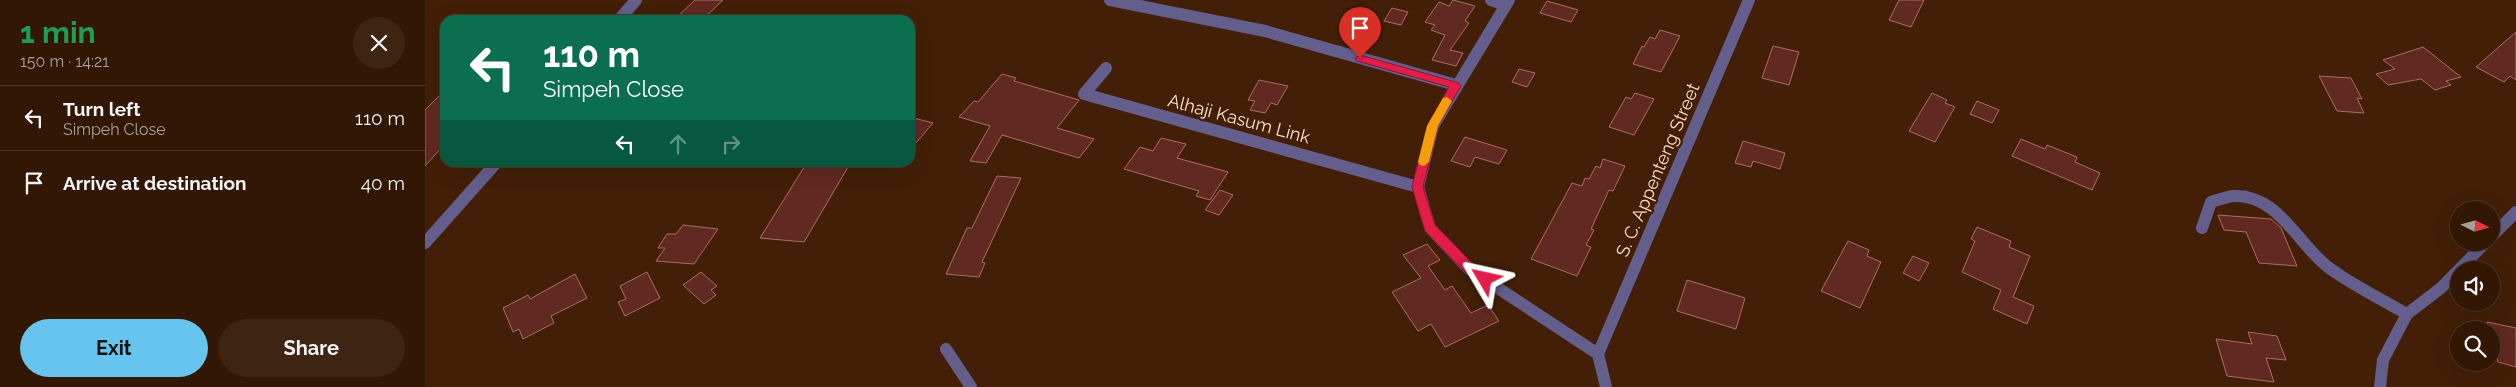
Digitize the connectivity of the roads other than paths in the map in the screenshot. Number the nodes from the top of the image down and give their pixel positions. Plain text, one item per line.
1 (636, 0) edge
2 (1110, 0) edge
3 (1491, 0) edge
4 (1749, 0) edge
5 (1508, 2) edge
6 (623, 15) edge
7 (1106, 68) dead end
8 (1456, 86) junction
9 (493, 167) edge
10 (1418, 187) junction
11 (2516, 212) edge
12 (2202, 228) dead end
13 (2500, 228) edge
14 (425, 243) edge
15 (2477, 251) edge
16 (2407, 314) junction
17 (946, 349) dead end
18 (1598, 354) junction
19 (971, 387) edge
20 (1606, 387) edge
21 (2380, 387) edge

1 - 6 street
2 - 8 street
3 - 5 street
4 - 18 street, S. C. Appenteng Street
5 - 8 street
7 - 10 street, Alhaji Kasum Link
8 - 10 street
9 - 14 street
10 - 18 street
11 - 13 street
12 - 16 street
15 - 16 street
16 - 21 street
17 - 19 street
18 - 20 street

